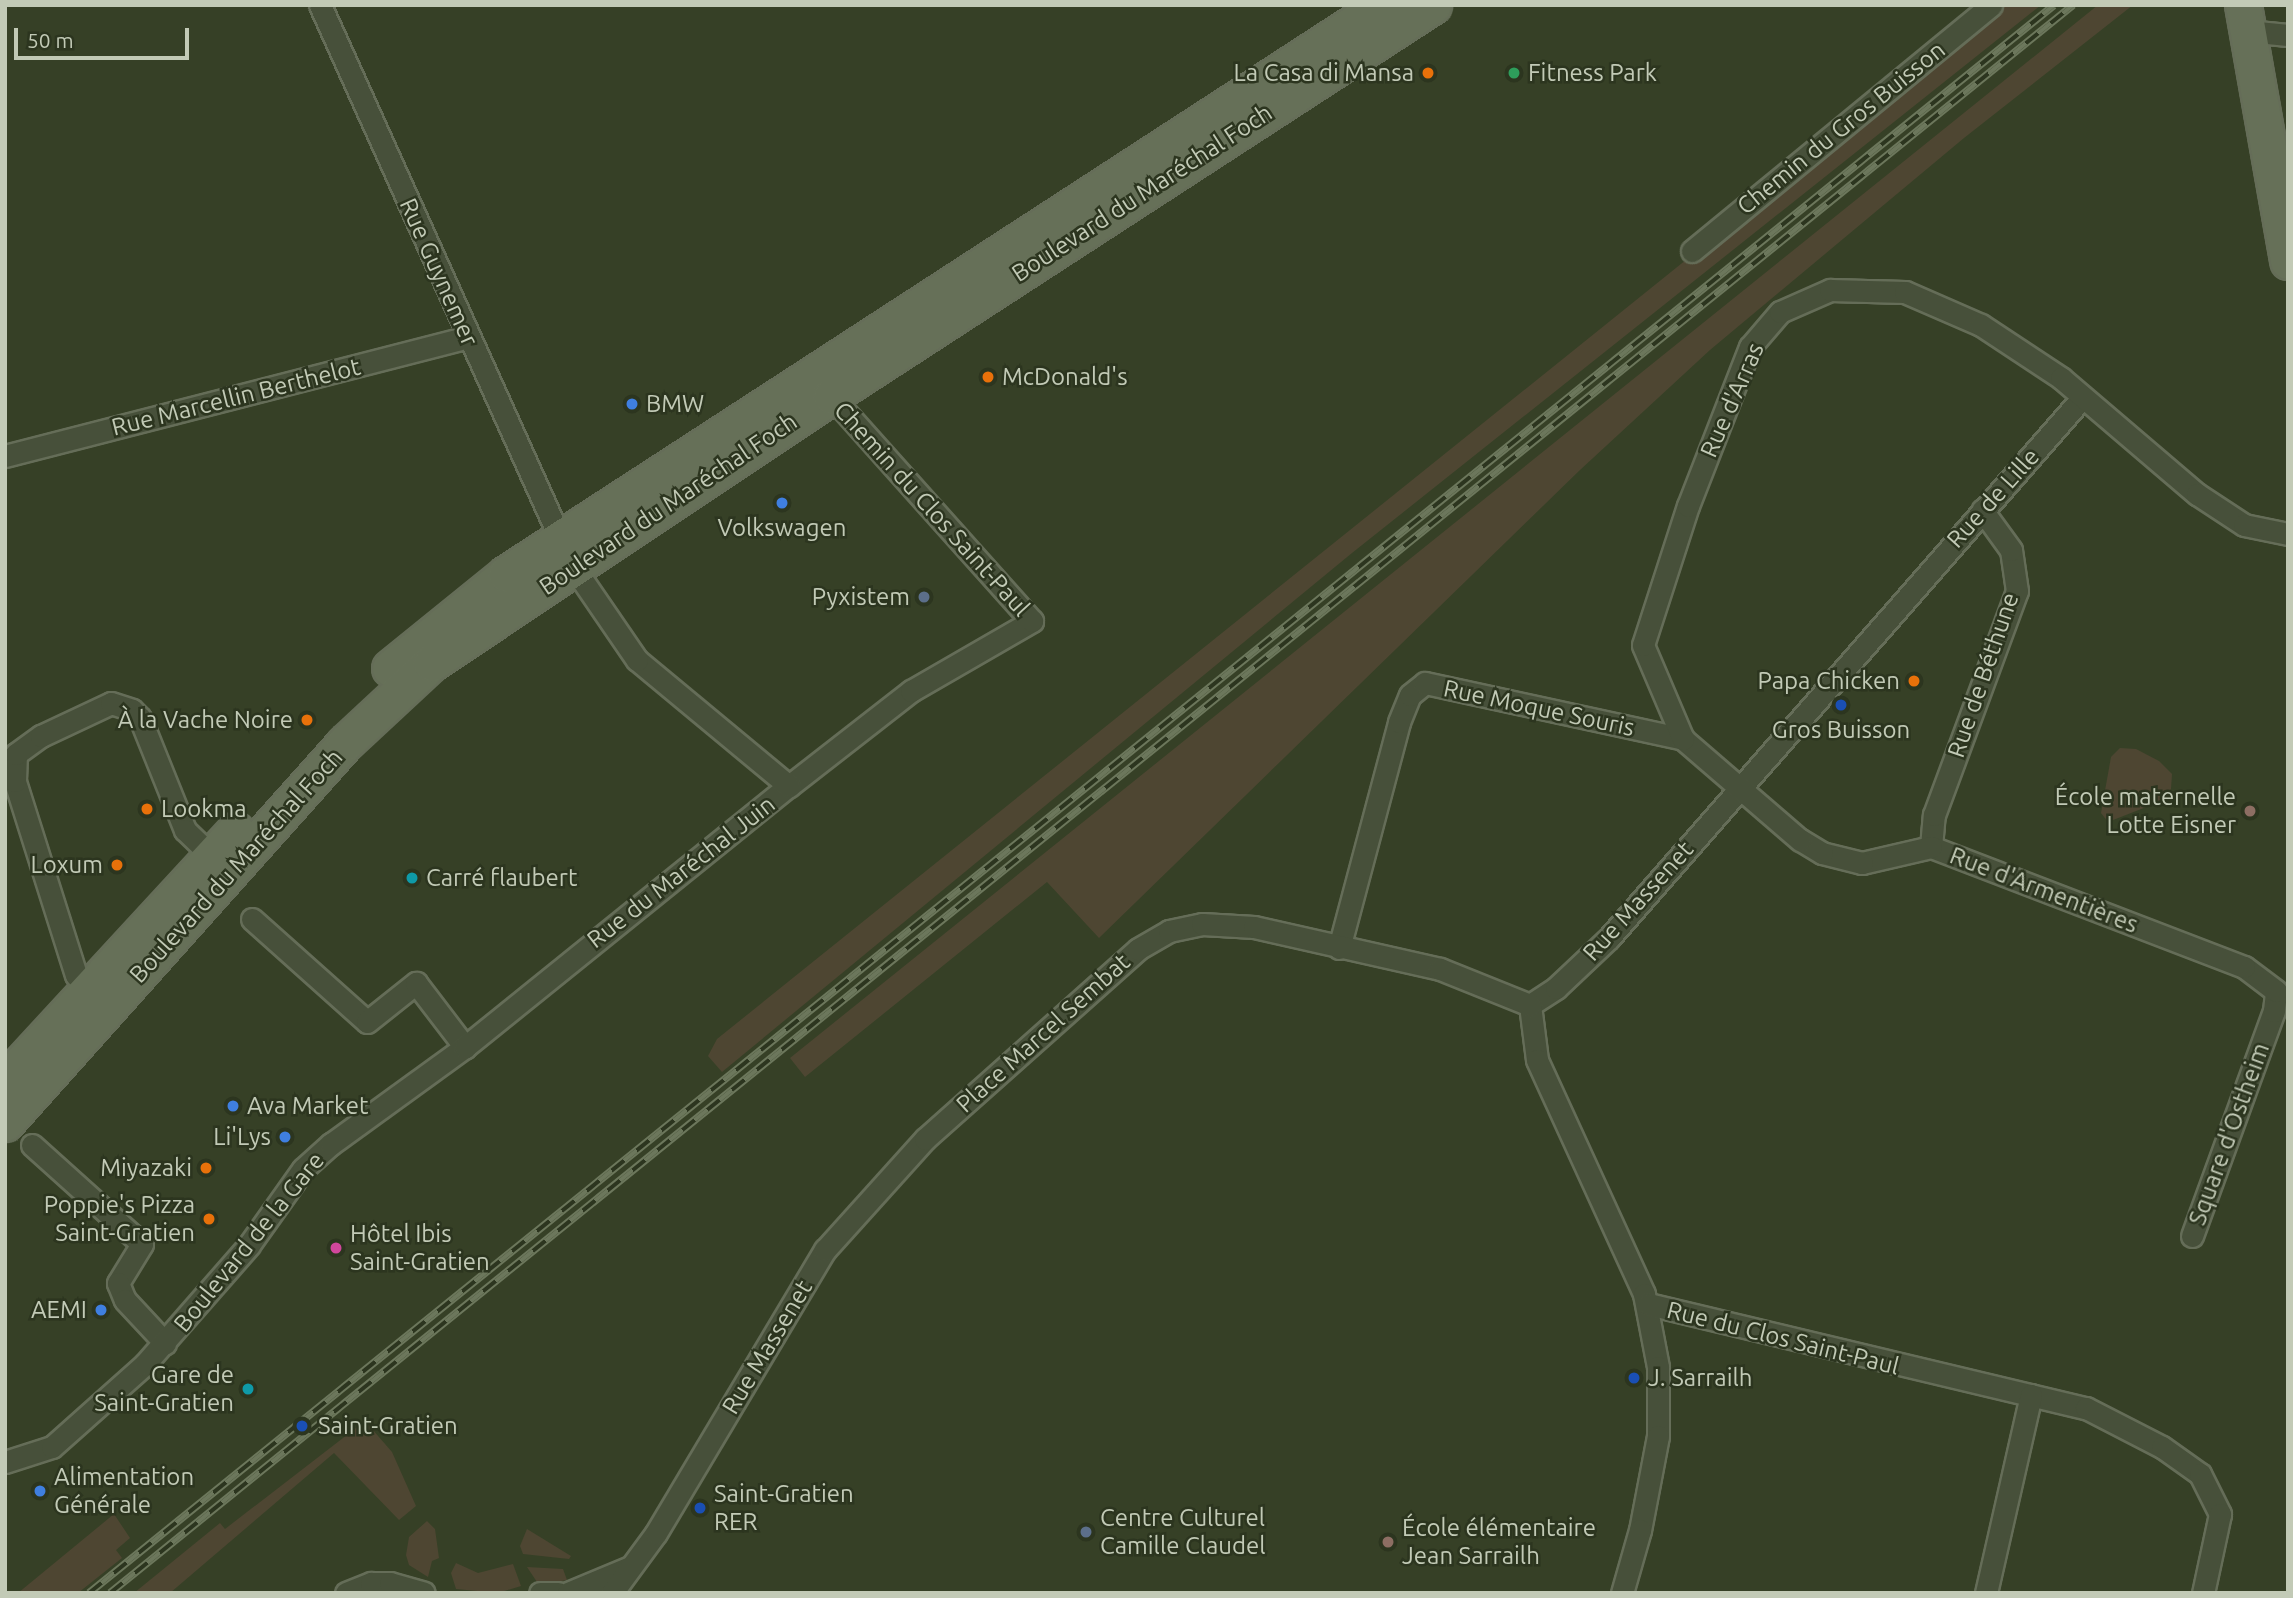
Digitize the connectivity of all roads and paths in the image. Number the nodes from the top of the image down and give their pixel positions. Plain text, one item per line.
1 (320, 5) edge
2 (1382, 5) edge
3 (1433, 5) edge
4 (1991, 5) edge
5 (2245, 18) edge
6 (2288, 35) edge
7 (1692, 251) dead end
8 (2288, 261) edge
9 (467, 337) junction
10 (831, 396) junction
11 (2082, 397) junction
12 (5, 456) edge
13 (1982, 510) junction
14 (2288, 534) edge
15 (567, 553) junction
16 (1683, 739) junction
17 (789, 786) junction
18 (1738, 789) junction
19 (1931, 847) junction
20 (212, 856) junction
21 (252, 919) dead end
22 (1339, 948) junction
23 (2276, 991) joint
24 (104, 993) junction
25 (1530, 1005) junction
26 (465, 1047) junction
27 (5, 1082) edge
28 (5, 1123) edge
29 (925, 1139) joint
30 (32, 1145) dead end
31 (2192, 1236) dead end
32 (1648, 1304) junction
33 (165, 1343) junction
34 (2031, 1395) junction
35 (5, 1462) edge
36 (628, 1568) junction
37 (346, 1593) edge
38 (424, 1593) edge
39 (540, 1593) edge
40 (558, 1593) edge
41 (568, 1593) edge
42 (612, 1593) edge
43 (1622, 1593) edge
44 (1986, 1593) edge
45 (2203, 1593) edge

1 - 9 street, Rue Guynemer
2 - 15 main road, Boulevard du Maréchal Foch
3 - 10 main road, Boulevard du Maréchal Foch
4 - 7 street, Chemin du Gros Buisson
5 - 6 street
5 - 8 main road
9 - 12 street, Rue Marcellin Berthelot
9 - 15 street, Rue Guynemer
10 - 15 main road, Boulevard du Maréchal Foch
10 - 17 street, Chemin du Clos Saint-Paul
11 - 13 street, Rue de Lille
11 - 14 street
11 - 16 street, Rue d'Arras
13 - 18 street, Rue de Lille
13 - 19 street, Rue de Béthune
15 - 17 street, Rue du Maréchal Juin
15 - 20 main road, Boulevard du Maréchal Foch
15 - 24 main road, Boulevard du Maréchal Foch
16 - 18 street, Rue d'Arras
16 - 22 street, Rue Moque Souris
17 - 26 street, Rue du Maréchal Juin
18 - 19 street, Rue d'Armentières
18 - 25 street, Rue Massenet
19 - 23 street, Rue d'Armentières
20 - 24 main road, Boulevard du Maréchal Foch
20 - 24 street
21 - 26 street
22 - 25 street, Place Marcel Sembat
22 - 29 street, Place Marcel Sembat
23 - 31 street, Square d'Ostheim
24 - 27 main road, Boulevard du Maréchal Foch
24 - 28 main road, Boulevard du Maréchal Foch
25 - 32 street, Rue du Clos Saint-Paul
26 - 33 street, Boulevard de la Gare
29 - 36 street, Rue Massenet
30 - 33 street
32 - 34 street, Rue du Clos Saint-Paul
32 - 43 street
33 - 35 street, Boulevard de la Gare
34 - 44 street
34 - 45 street, Rue du Clos Saint-Paul
36 - 41 street
36 - 42 street
37 - 38 street
39 - 40 street

